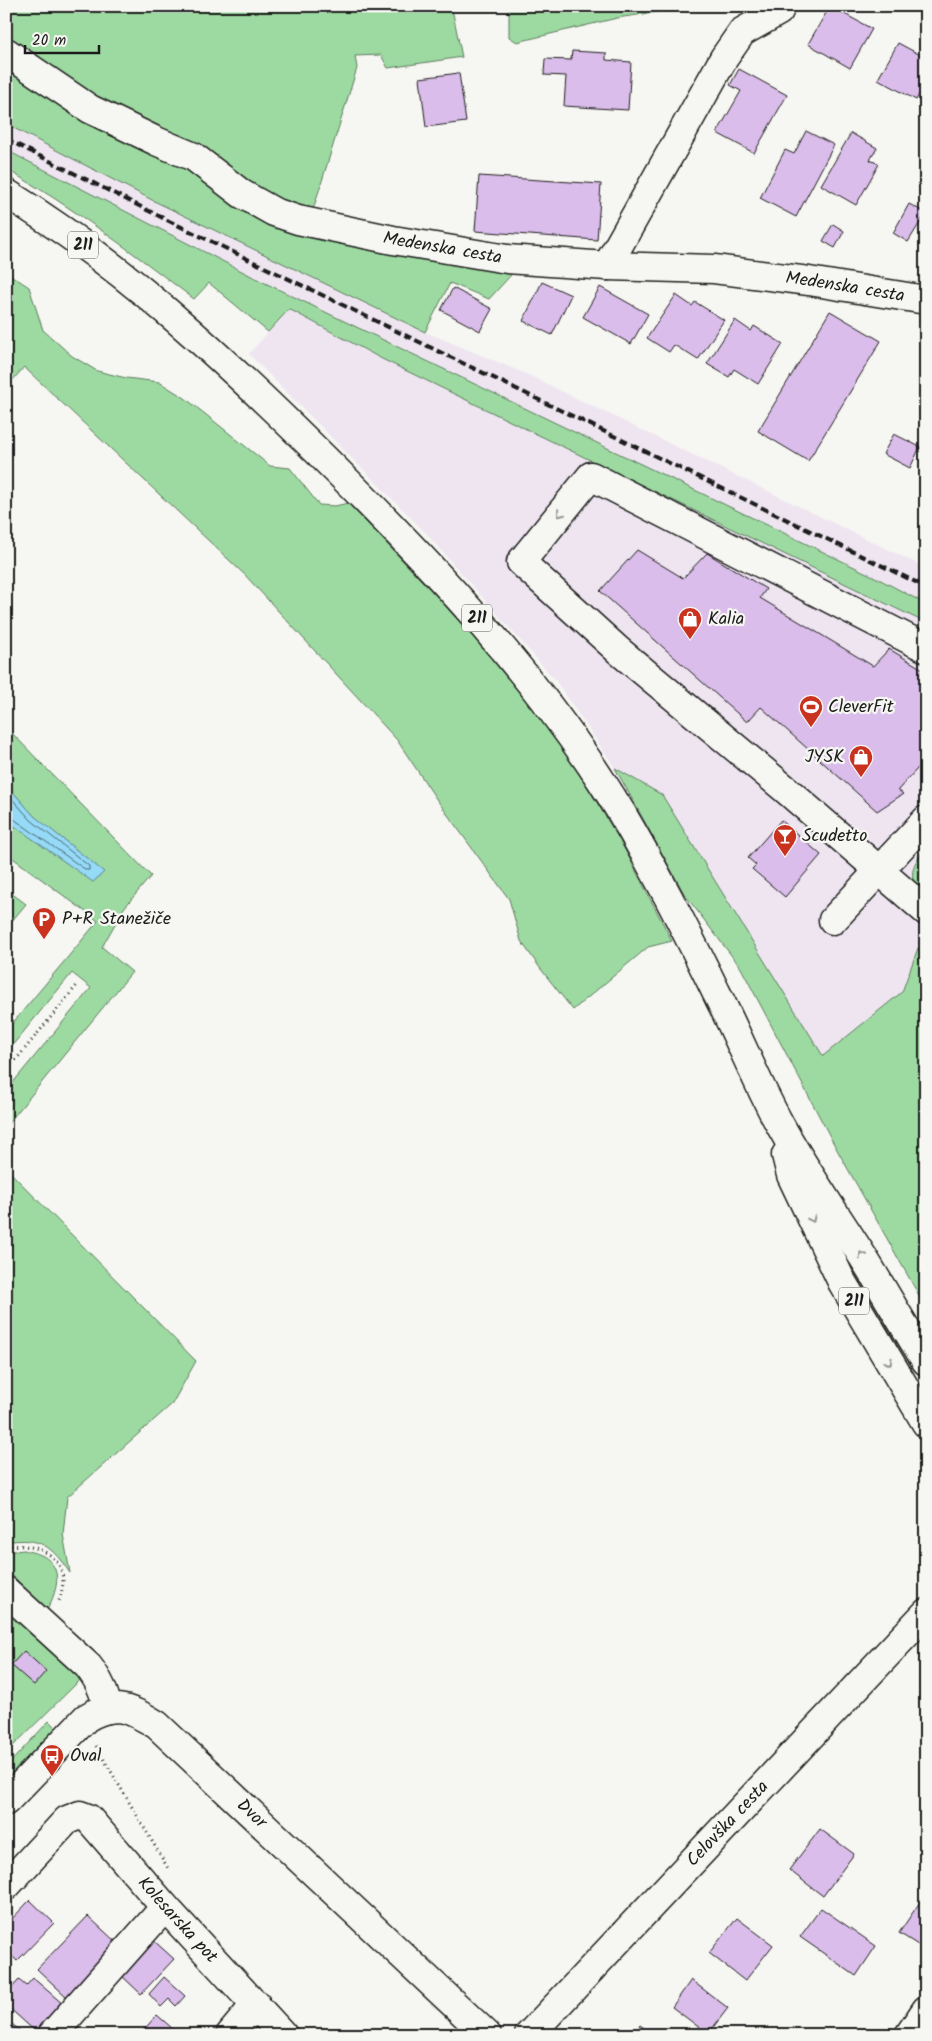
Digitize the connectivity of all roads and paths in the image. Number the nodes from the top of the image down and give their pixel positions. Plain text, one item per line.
1 (779, 11) dead end
2 (6, 52) edge
3 (6, 193) edge
4 (607, 266) junction
5 (926, 300) edge
6 (926, 648) edge
7 (926, 820) edge
8 (880, 870) junction
9 (926, 911) edge
10 (833, 920) dead end
11 (78, 984) dead end
12 (6, 1072) edge
13 (778, 1122) junction
14 (888, 1297) junction
15 (926, 1335) edge
16 (926, 1361) edge
17 (926, 1423) edge
18 (6, 1546) edge
19 (6, 1591) edge
20 (926, 1612) edge
21 (47, 1629) junction
22 (108, 1709) junction
23 (6, 1801) edge
24 (6, 1886) edge
25 (165, 1907) junction
26 (256, 2004) junction
27 (926, 2010) edge
28 (52, 2035) edge
29 (230, 2035) edge
30 (283, 2035) edge
31 (486, 2035) edge
32 (529, 2035) edge
33 (909, 2035) edge

1 - 4 street
2 - 4 street, Medenska cesta
3 - 13 street, 211
4 - 5 street, Medenska cesta
6 -> 8 street
7 - 8 street
8 - 9 street
8 - 10 street
11 - 12 path
14 -> 13 street, 211
13 -> 17 street, 211
14 - 15 street
14 - 16 street, 211
18 - 21 path
19 - 21 street
20 - 32 street, Celovška cesta
21 - 22 street
22 - 23 street, Dvor
22 - 31 street, Dvor
24 - 25 street, Kolesarska pot
25 - 26 street, Kolesarska pot
25 - 28 street
26 - 29 street
26 - 30 street, Kolesarska pot
27 - 33 street

